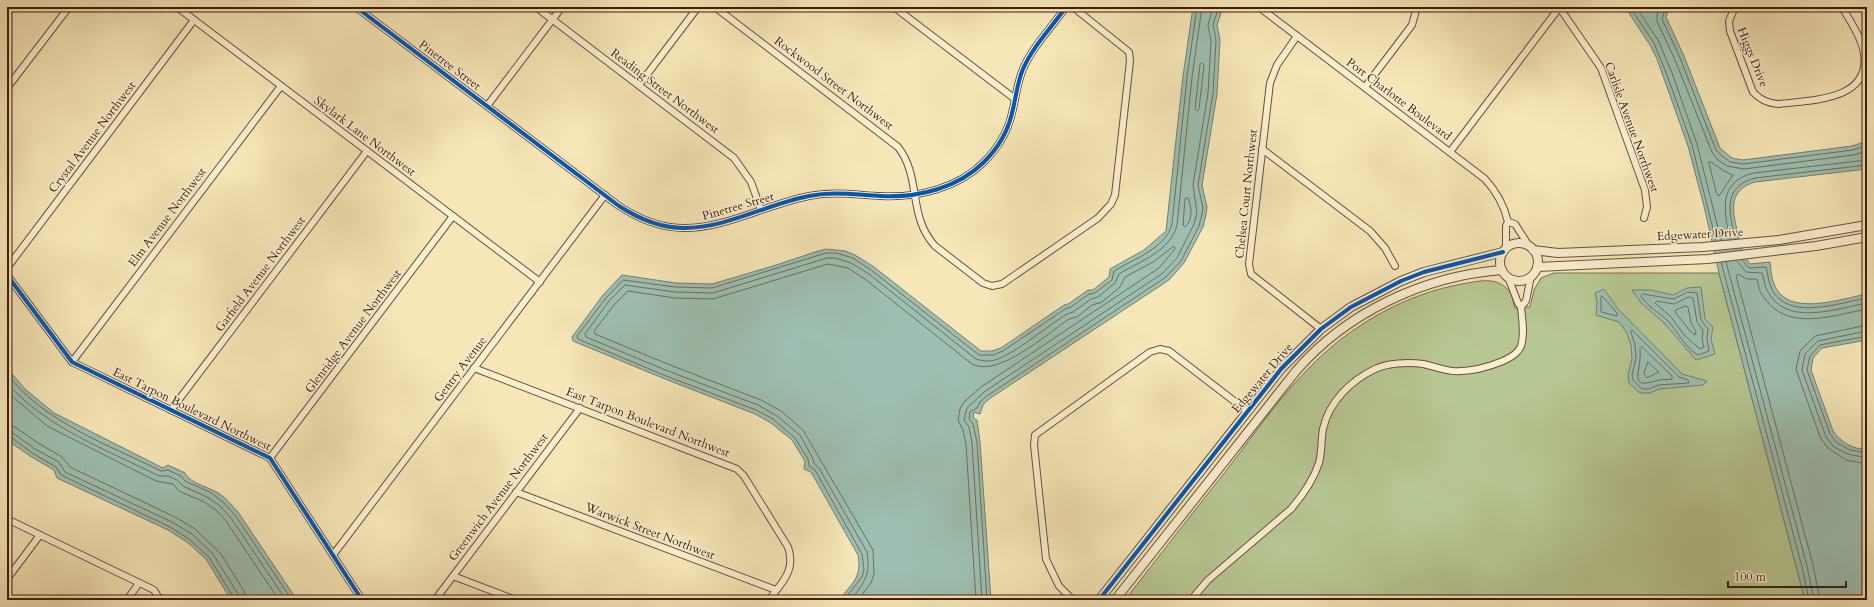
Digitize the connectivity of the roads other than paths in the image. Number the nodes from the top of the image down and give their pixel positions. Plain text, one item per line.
1 (69, 7) edge
2 (177, 7) edge
3 (356, 7) edge
4 (536, 7) edge
5 (562, 7) edge
6 (698, 7) edge
7 (715, 7) edge
8 (894, 7) edge
9 (1066, 7) edge
10 (1073, 7) edge
11 (1259, 7) edge
12 (1417, 7) edge
13 (1559, 7) edge
14 (1735, 7) edge
15 (1842, 7) edge
16 (194, 20) junction
17 (552, 20) junction
18 (1297, 36) junction
19 (639, 85) junction
20 (281, 86) junction
21 (1364, 87) junction
22 (7, 88) edge
23 (1015, 99) junction
24 (487, 106) junction
25 (1262, 149) junction
26 (367, 151) junction
27 (1450, 152) junction
28 (915, 194) junction
29 (605, 195) junction
30 (761, 210) junction
31 (453, 216) junction
32 (1644, 218) dead end
33 (1508, 222) junction
34 (1867, 225) edge
35 (1867, 237) edge
36 (1531, 248) junction
37 (1505, 250) junction
38 (1395, 266) dead end
39 (1537, 267) junction
40 (7, 268) edge
41 (1502, 270) junction
42 (7, 275) edge
43 (1531, 276) junction
44 (1508, 277) junction
45 (540, 282) junction
46 (1521, 307) junction
47 (1321, 329) junction
48 (72, 362) junction
49 (474, 368) junction
50 (580, 408) junction
51 (171, 410) junction
52 (1247, 411) junction
53 (270, 458) junction
54 (516, 492) junction
55 (7, 519) edge
56 (40, 535) junction
57 (333, 555) junction
58 (453, 576) junction
59 (7, 579) edge
60 (140, 583) junction
61 (776, 590) junction
62 (127, 600) edge
63 (160, 600) edge
64 (362, 600) edge
65 (435, 600) edge
66 (516, 600) edge
67 (769, 600) edge
68 (1073, 600) edge
69 (1099, 600) edge
70 (1115, 600) edge
71 (1192, 600) edge

1 - 22 street
2 - 16 street, Skylark Lane Northwest
3 - 24 street, Pinetree Street
4 - 17 street, Reading Street Northwest
5 - 17 street
6 - 19 street
7 - 28 street, Rockwood Street Northwest
8 - 23 street
9 - 23 street, Pinetree Street
10 - 28 street, Rockwood Street Northwest
11 - 18 street, Port Charlotte Boulevard
12 - 21 street
13 - 27 street
13 - 32 street, Carlisle Avenue Northwest
14 - 15 street, Higgs Drive
16 - 20 street, Skylark Lane Northwest
16 - 40 street, Crystal Avenue Northwest
17 - 19 street, Reading Street Northwest
17 - 24 street
18 - 21 street, Port Charlotte Boulevard
18 - 25 street, Chelsea Court Northwest
19 - 30 street, Reading Street Northwest
20 - 26 street, Skylark Lane Northwest
20 - 48 street, Elm Avenue Northwest
21 - 27 street, Port Charlotte Boulevard
23 - 28 street, Pinetree Street
24 - 29 street, Pinetree Street
25 - 38 street
25 - 47 street, Chelsea Court Northwest
26 - 31 street, Skylark Lane Northwest
26 - 51 street, Garfield Avenue Northwest
27 - 33 street, Port Charlotte Boulevard
28 - 30 street, Pinetree Street
29 - 30 street, Pinetree Street
29 - 45 street, Gentry Avenue
31 - 45 street, Skylark Lane Northwest
31 - 53 street, Glenridge Avenue Northwest
33 - 36 street, Port Charlotte Boulevard
33 - 37 street, Port Charlotte Boulevard
34 - 36 street, Edgewater Drive
35 - 39 street, Edgewater Drive
36 - 37 street
36 - 39 street
37 - 41 street
37 - 47 street, Edgewater Drive
39 - 43 street
41 - 44 street
41 - 70 street, Edgewater Drive
42 - 48 street, East Tarpon Boulevard Northwest
43 - 44 street
43 - 46 street
44 - 46 street
45 - 49 street, Gentry Avenue
46 - 71 street
47 - 52 street, Edgewater Drive
48 - 51 street, East Tarpon Boulevard Northwest
49 - 50 street, East Tarpon Boulevard Northwest
49 - 57 street, Gentry Avenue
50 - 54 street, Greenwich Avenue Northwest
50 - 61 street, East Tarpon Boulevard Northwest
51 - 53 street, East Tarpon Boulevard Northwest
52 - 68 street
52 - 69 street, Edgewater Drive
53 - 57 street, East Tarpon Boulevard Northwest
54 - 58 street, Greenwich Avenue Northwest
54 - 61 street, Warwick Street Northwest
55 - 56 street
56 - 59 street
56 - 60 street
57 - 64 street, East Tarpon Boulevard Northwest
58 - 65 street, Greenwich Avenue Northwest
58 - 66 street
60 - 62 street
60 - 63 street
61 - 67 street, East Tarpon Boulevard Northwest

